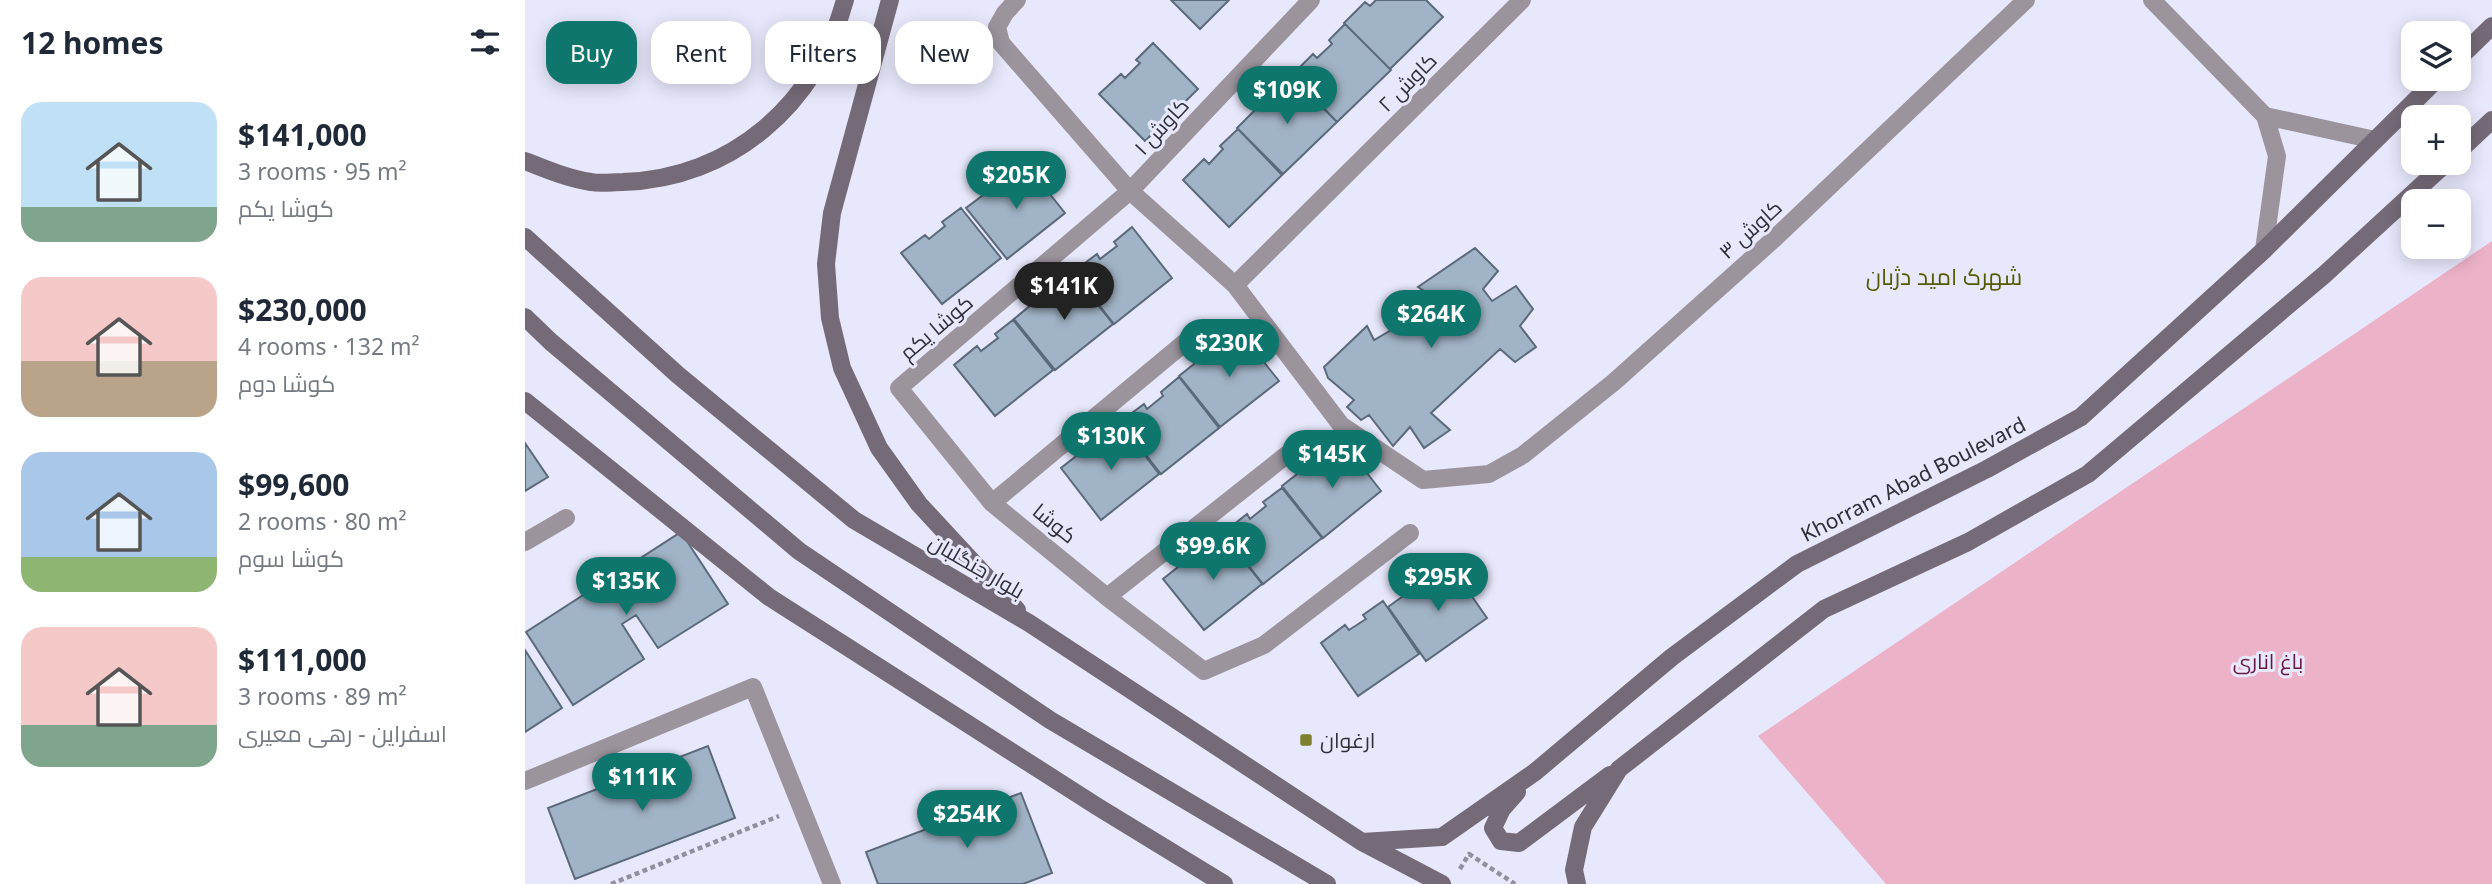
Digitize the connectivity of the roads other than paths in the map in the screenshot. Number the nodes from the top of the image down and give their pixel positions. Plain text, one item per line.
1 (845, 0) edge
2 (890, 0) edge
3 (1017, 0) edge
4 (1311, 0) edge
5 (1522, 0) edge
6 (2026, 0) edge
7 (2152, 0) edge
8 (2492, 26) edge
9 (2471, 46) edge
10 (2425, 91) edge
11 (2265, 116) junction
12 (2492, 120) edge
13 (2375, 140) junction
14 (2471, 140) edge
15 (525, 161) edge
16 (2433, 175) edge
17 (1130, 191) junction
18 (525, 237) edge
19 (2264, 250) junction
20 (1235, 285) junction
21 (525, 317) edge
22 (1201, 329) dead end
23 (899, 388) joint
24 (525, 401) edge
25 (1303, 442) dead end
26 (992, 502) junction
27 (566, 518) dead end
28 (1410, 533) dead end
29 (525, 542) edge
30 (1107, 597) junction
31 (1029, 623) junction
32 (1619, 769) junction
33 (1535, 772) junction
34 (525, 782) edge
35 (1362, 842) junction
36 (832, 884) edge
37 (1224, 884) edge
38 (1327, 884) edge
39 (1442, 884) edge
40 (1577, 884) edge

1 - 15 street
2 - 31 street
3 - 17 street
4 - 17 street, کاوش ۱
5 - 20 street, کاوش ۲
6 - 20 street, کاوش ۳
7 - 11 street
8 - 9 street
10 - 13 street, Khorram Abad Boulevard
11 - 13 street
11 - 19 street
12 - 14 street
13 - 19 street, Khorram Abad Boulevard
16 - 32 street
17 - 20 street
17 - 23 street, کوشا یکم
18 - 31 street, بلوار جنگلبان
19 - 33 street, Khorram Abad Boulevard
21 - 38 street
22 - 26 street
23 - 26 street, کوشا
24 - 37 street
25 - 30 street
26 - 30 street, کوشا
27 - 29 street
28 - 30 street, کوشا
31 - 35 street, بلوار جنگلبان
32 - 33 street
32 - 40 street
33 - 35 street, Khorram Abad Boulevard
34 - 36 street
35 - 39 street, بلوار جنگلبان

